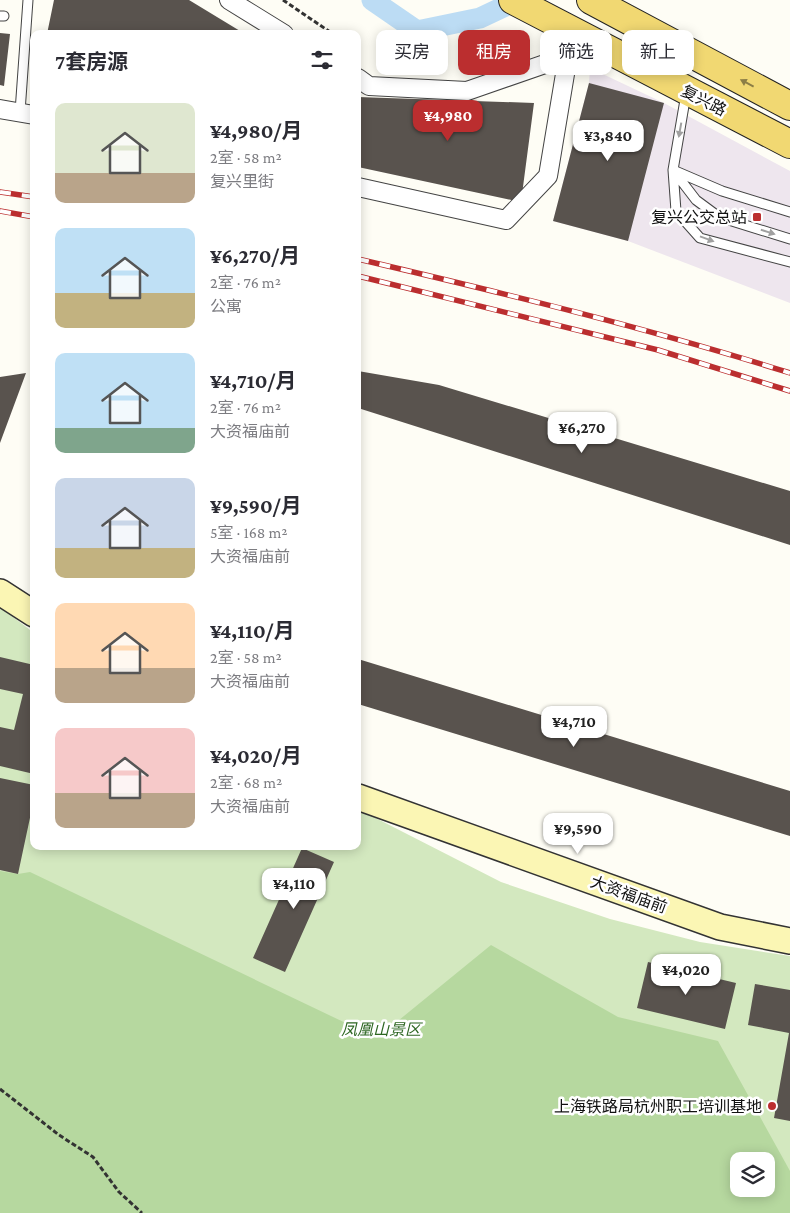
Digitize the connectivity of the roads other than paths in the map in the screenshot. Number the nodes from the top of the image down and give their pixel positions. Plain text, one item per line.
1 (28, 0) edge
2 (229, 0) edge
3 (591, 0) edge
4 (520, 4) edge
5 (278, 30) edge
6 (554, 30) edge
7 (612, 61) edge
8 (540, 63) edge
9 (572, 75) edge
10 (361, 80) edge
11 (687, 91) junction
12 (790, 106) edge
13 (0, 109) edge
14 (27, 113) edge
15 (790, 144) edge
16 (673, 170) junction
17 (361, 188) edge
18 (790, 212) edge
19 (790, 239) edge
20 (790, 262) edge
21 (0, 592) edge
22 (30, 611) edge
23 (361, 798) edge
24 (790, 940) edge

1 - 14 lane
2 - 5 street
12 -> 3 main road
4 - 6 main road, 复兴路
7 - 11 main road, 复兴路
8 - 10 street
9 - 17 street
11 - 15 main road, 复兴路
11 -> 16 lane
13 - 14 street
16 - 18 lane
16 -> 19 lane
16 -> 20 lane
21 - 22 street
23 - 24 street, 大资福庙前

